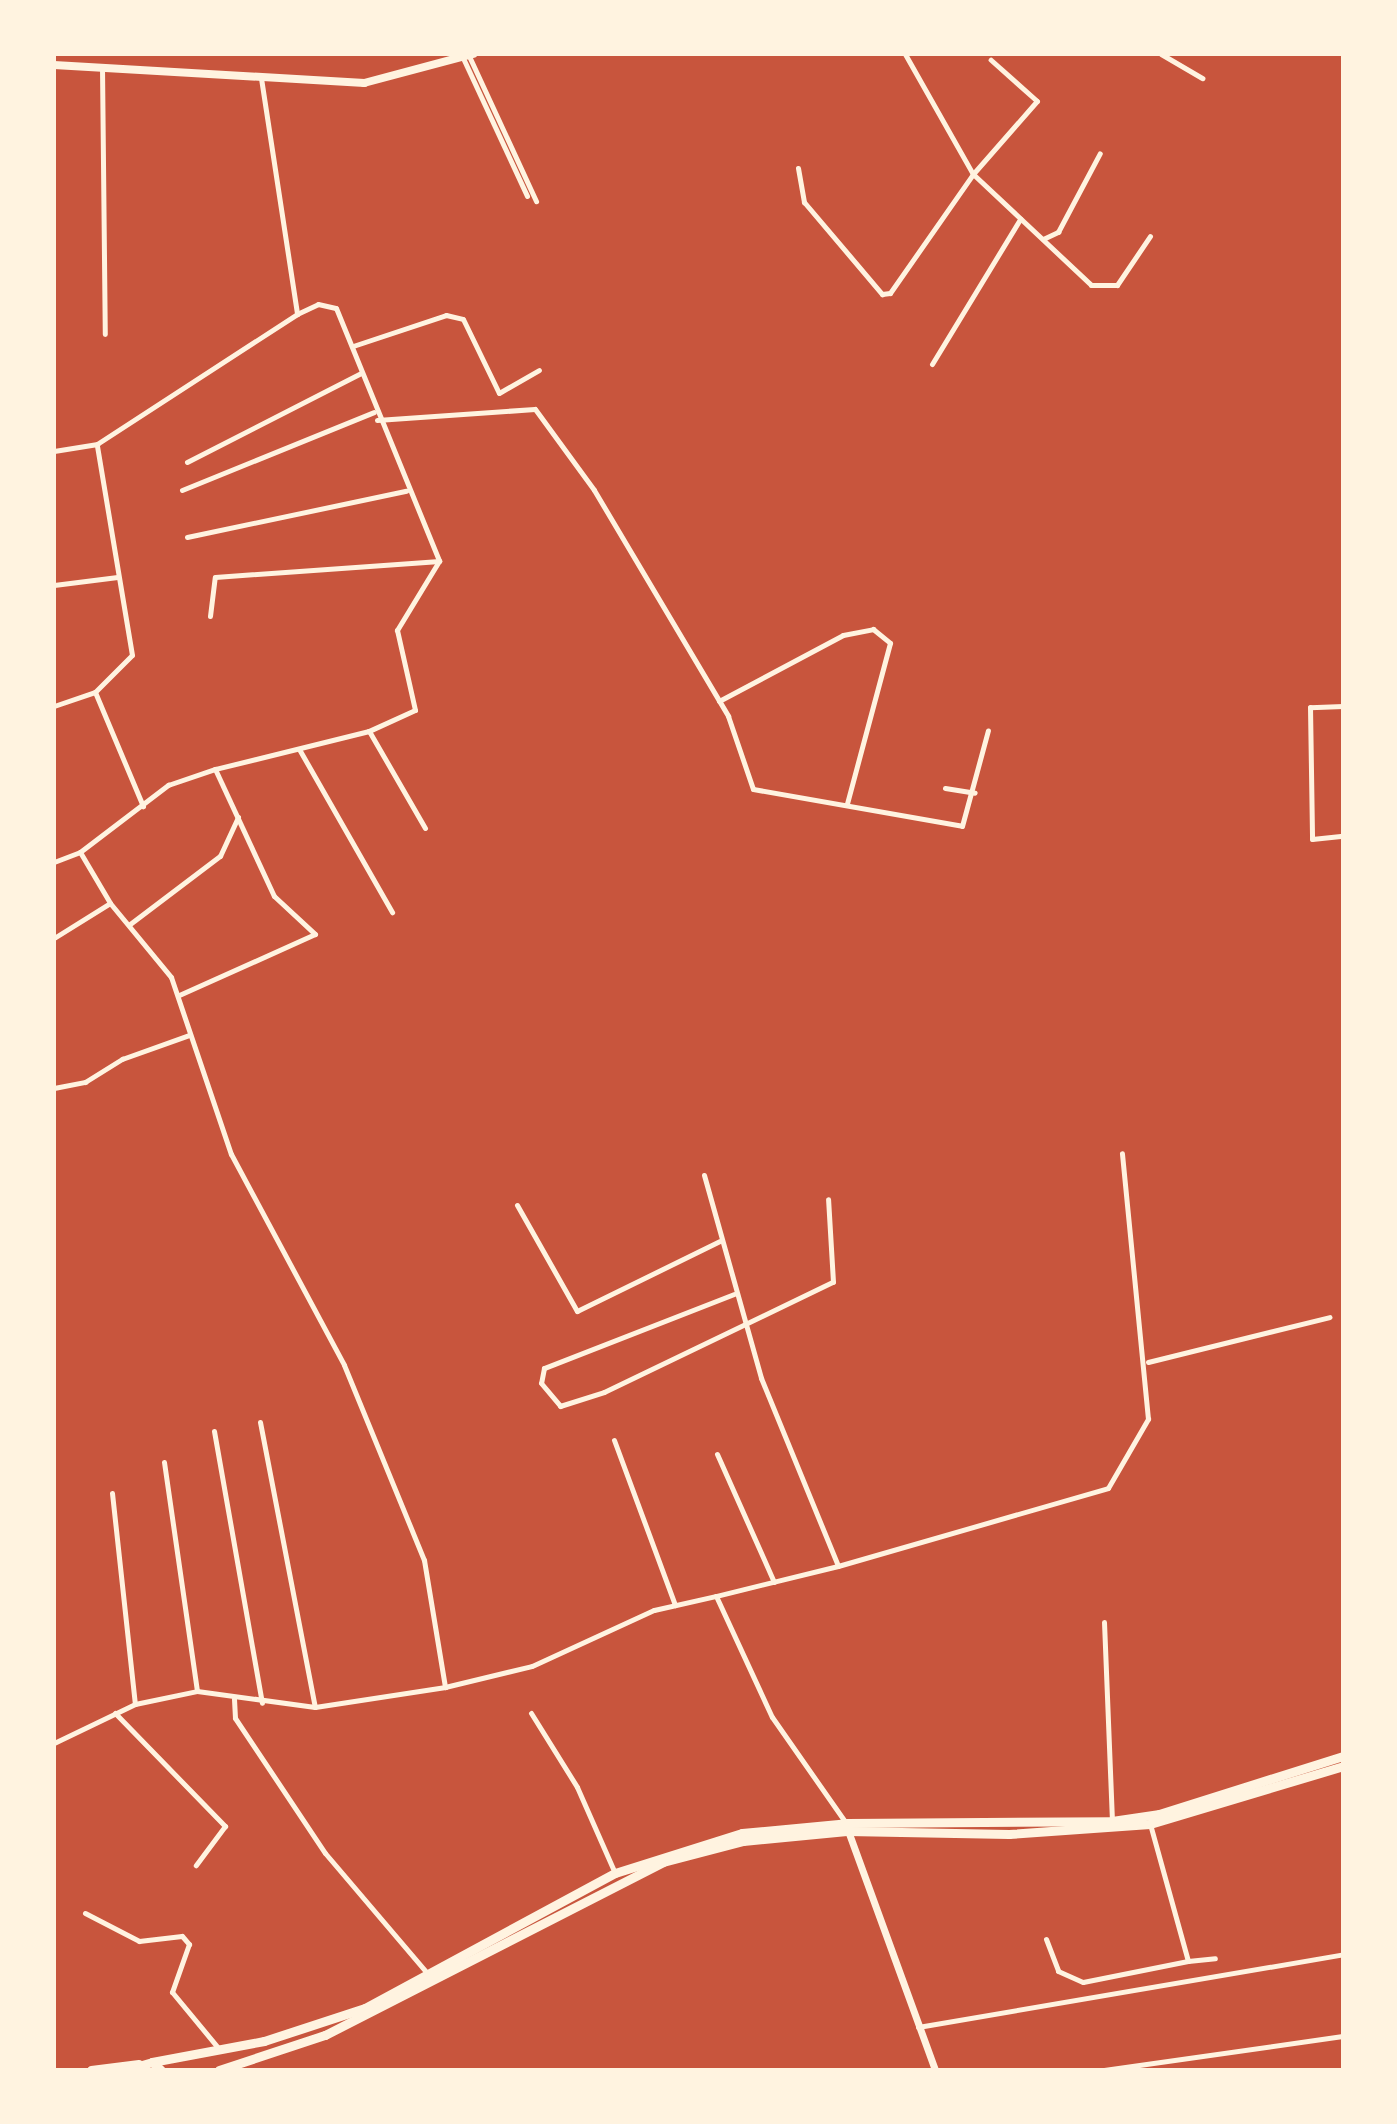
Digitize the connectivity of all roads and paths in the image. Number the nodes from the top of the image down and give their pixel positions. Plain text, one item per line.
1 (59, 54) edge
2 (905, 54) edge
3 (1161, 54) edge
4 (468, 56) edge
5 (991, 60) dead end
6 (58, 65) edge
7 (102, 67) junction
8 (261, 77) junction
9 (1202, 78) dead end
10 (1100, 153) dead end
11 (798, 168) dead end
12 (973, 174) junction
13 (527, 196) dead end
14 (536, 201) dead end
15 (1020, 219) junction
16 (1150, 236) dead end
17 (1043, 239) junction
18 (297, 314) junction
19 (105, 334) dead end
20 (353, 346) junction
21 (932, 364) dead end
22 (539, 370) dead end
23 (361, 373) junction
24 (374, 412) junction
25 (377, 420) junction
26 (97, 444) junction
27 (54, 451) edge
28 (187, 462) dead end
29 (182, 490) dead end
30 (406, 491) junction
31 (187, 537) dead end
32 (439, 561) junction
33 (118, 577) junction
34 (54, 585) edge
35 (210, 616) dead end
36 (95, 692) junction
37 (719, 701) junction
38 (54, 706) edge
39 (1343, 706) edge
40 (988, 730) dead end
41 (369, 731) junction
42 (299, 749) junction
43 (215, 769) junction
44 (945, 788) dead end
45 (975, 793) junction
46 (847, 804) junction
47 (143, 807) junction
48 (238, 816) junction
49 (425, 828) dead end
50 (1343, 836) edge
51 (80, 852) junction
52 (54, 862) edge
53 (110, 903) junction
54 (392, 912) dead end
55 (130, 924) junction
56 (54, 938) edge
57 (179, 995) junction
58 (189, 1035) junction
59 (54, 1088) edge
60 (1122, 1153) dead end
61 (704, 1175) dead end
62 (828, 1199) dead end
63 (517, 1205) dead end
64 (720, 1241) junction
65 (734, 1294) junction
66 (1330, 1317) dead end
67 (743, 1328) junction
68 (1148, 1362) junction
69 (260, 1422) dead end
70 (214, 1431) dead end
71 (614, 1440) dead end
72 (717, 1454) dead end
73 (164, 1462) dead end
74 (112, 1493) dead end
75 (838, 1566) junction
76 (774, 1582) junction
77 (716, 1596) junction
78 (675, 1605) junction
79 (1104, 1622) dead end
80 (445, 1687) junction
81 (197, 1691) junction
82 (234, 1699) junction
83 (262, 1703) junction
84 (135, 1704) junction
85 (315, 1707) junction
86 (115, 1713) junction
87 (531, 1713) dead end
88 (54, 1743) edge
89 (1343, 1756) edge
90 (1343, 1766) edge
91 (1112, 1821) junction
92 (1150, 1824) junction
93 (847, 1827) junction
94 (196, 1865) dead end
95 (615, 1873) junction
96 (85, 1913) dead end
97 (1046, 1939) dead end
98 (1343, 1954) edge
99 (1215, 1958) dead end
100 (1188, 1961) junction
101 (431, 1977) junction
102 (917, 2027) junction
103 (1343, 2036) edge
104 (220, 2050) junction
105 (152, 2062) junction
106 (136, 2067) edge
107 (91, 2070) edge
108 (161, 2070) edge
109 (219, 2070) edge
110 (935, 2070) edge
111 (1104, 2070) edge

1 - 6 street
2 - 12 street
3 - 9 street
4 - 8 main road
4 - 13 street
4 - 14 street
5 - 12 street
6 - 7 main road
7 - 8 main road
7 - 19 street
8 - 18 street
10 - 17 street
11 - 12 street
12 - 15 street
15 - 17 street
15 - 21 street
16 - 17 street
18 - 20 street
18 - 26 street
20 - 22 street
20 - 23 street
23 - 24 street
23 - 28 street
24 - 25 street
24 - 29 street
25 - 30 street
25 - 37 street
26 - 27 street
26 - 33 street
30 - 31 street
30 - 32 street
32 - 35 street
32 - 41 street
33 - 34 street
33 - 36 street
36 - 38 street
36 - 47 street
37 - 46 street
37 - 46 street
39 - 50 street
40 - 45 street
41 - 42 street
41 - 49 street
42 - 43 street
42 - 54 street
43 - 47 street
43 - 48 street
44 - 45 street
45 - 46 street
47 - 51 street
48 - 55 street
48 - 57 street
51 - 52 street
51 - 53 street
53 - 55 street
53 - 56 street
55 - 57 street
57 - 58 street
58 - 59 street
58 - 80 street
60 - 68 street
61 - 64 street
62 - 67 street
63 - 64 street
64 - 65 street
65 - 67 street
65 - 67 street
66 - 68 street
67 - 75 street
68 - 75 street
69 - 85 street
70 - 83 street
71 - 78 street
72 - 76 street
73 - 81 street
74 - 84 street
75 - 76 street
76 - 77 street
77 - 78 street
77 - 93 street
78 - 80 street
79 - 91 street
80 - 85 street
81 - 82 street
81 - 84 street
82 - 83 street
82 - 101 street
83 - 85 street
84 - 86 street
86 - 88 street
86 - 94 street
87 - 95 street
89 - 91 highway
90 - 92 highway
91 - 93 highway
92 - 93 highway
92 - 100 street
93 - 95 highway
93 - 101 highway
93 - 102 street
95 - 101 highway
96 - 104 street
97 - 100 street
98 - 102 street
99 - 100 street
101 - 104 highway
101 - 109 highway
102 - 110 street
103 - 111 street
104 - 105 highway
105 - 106 highway
105 - 108 highway
106 - 107 highway

